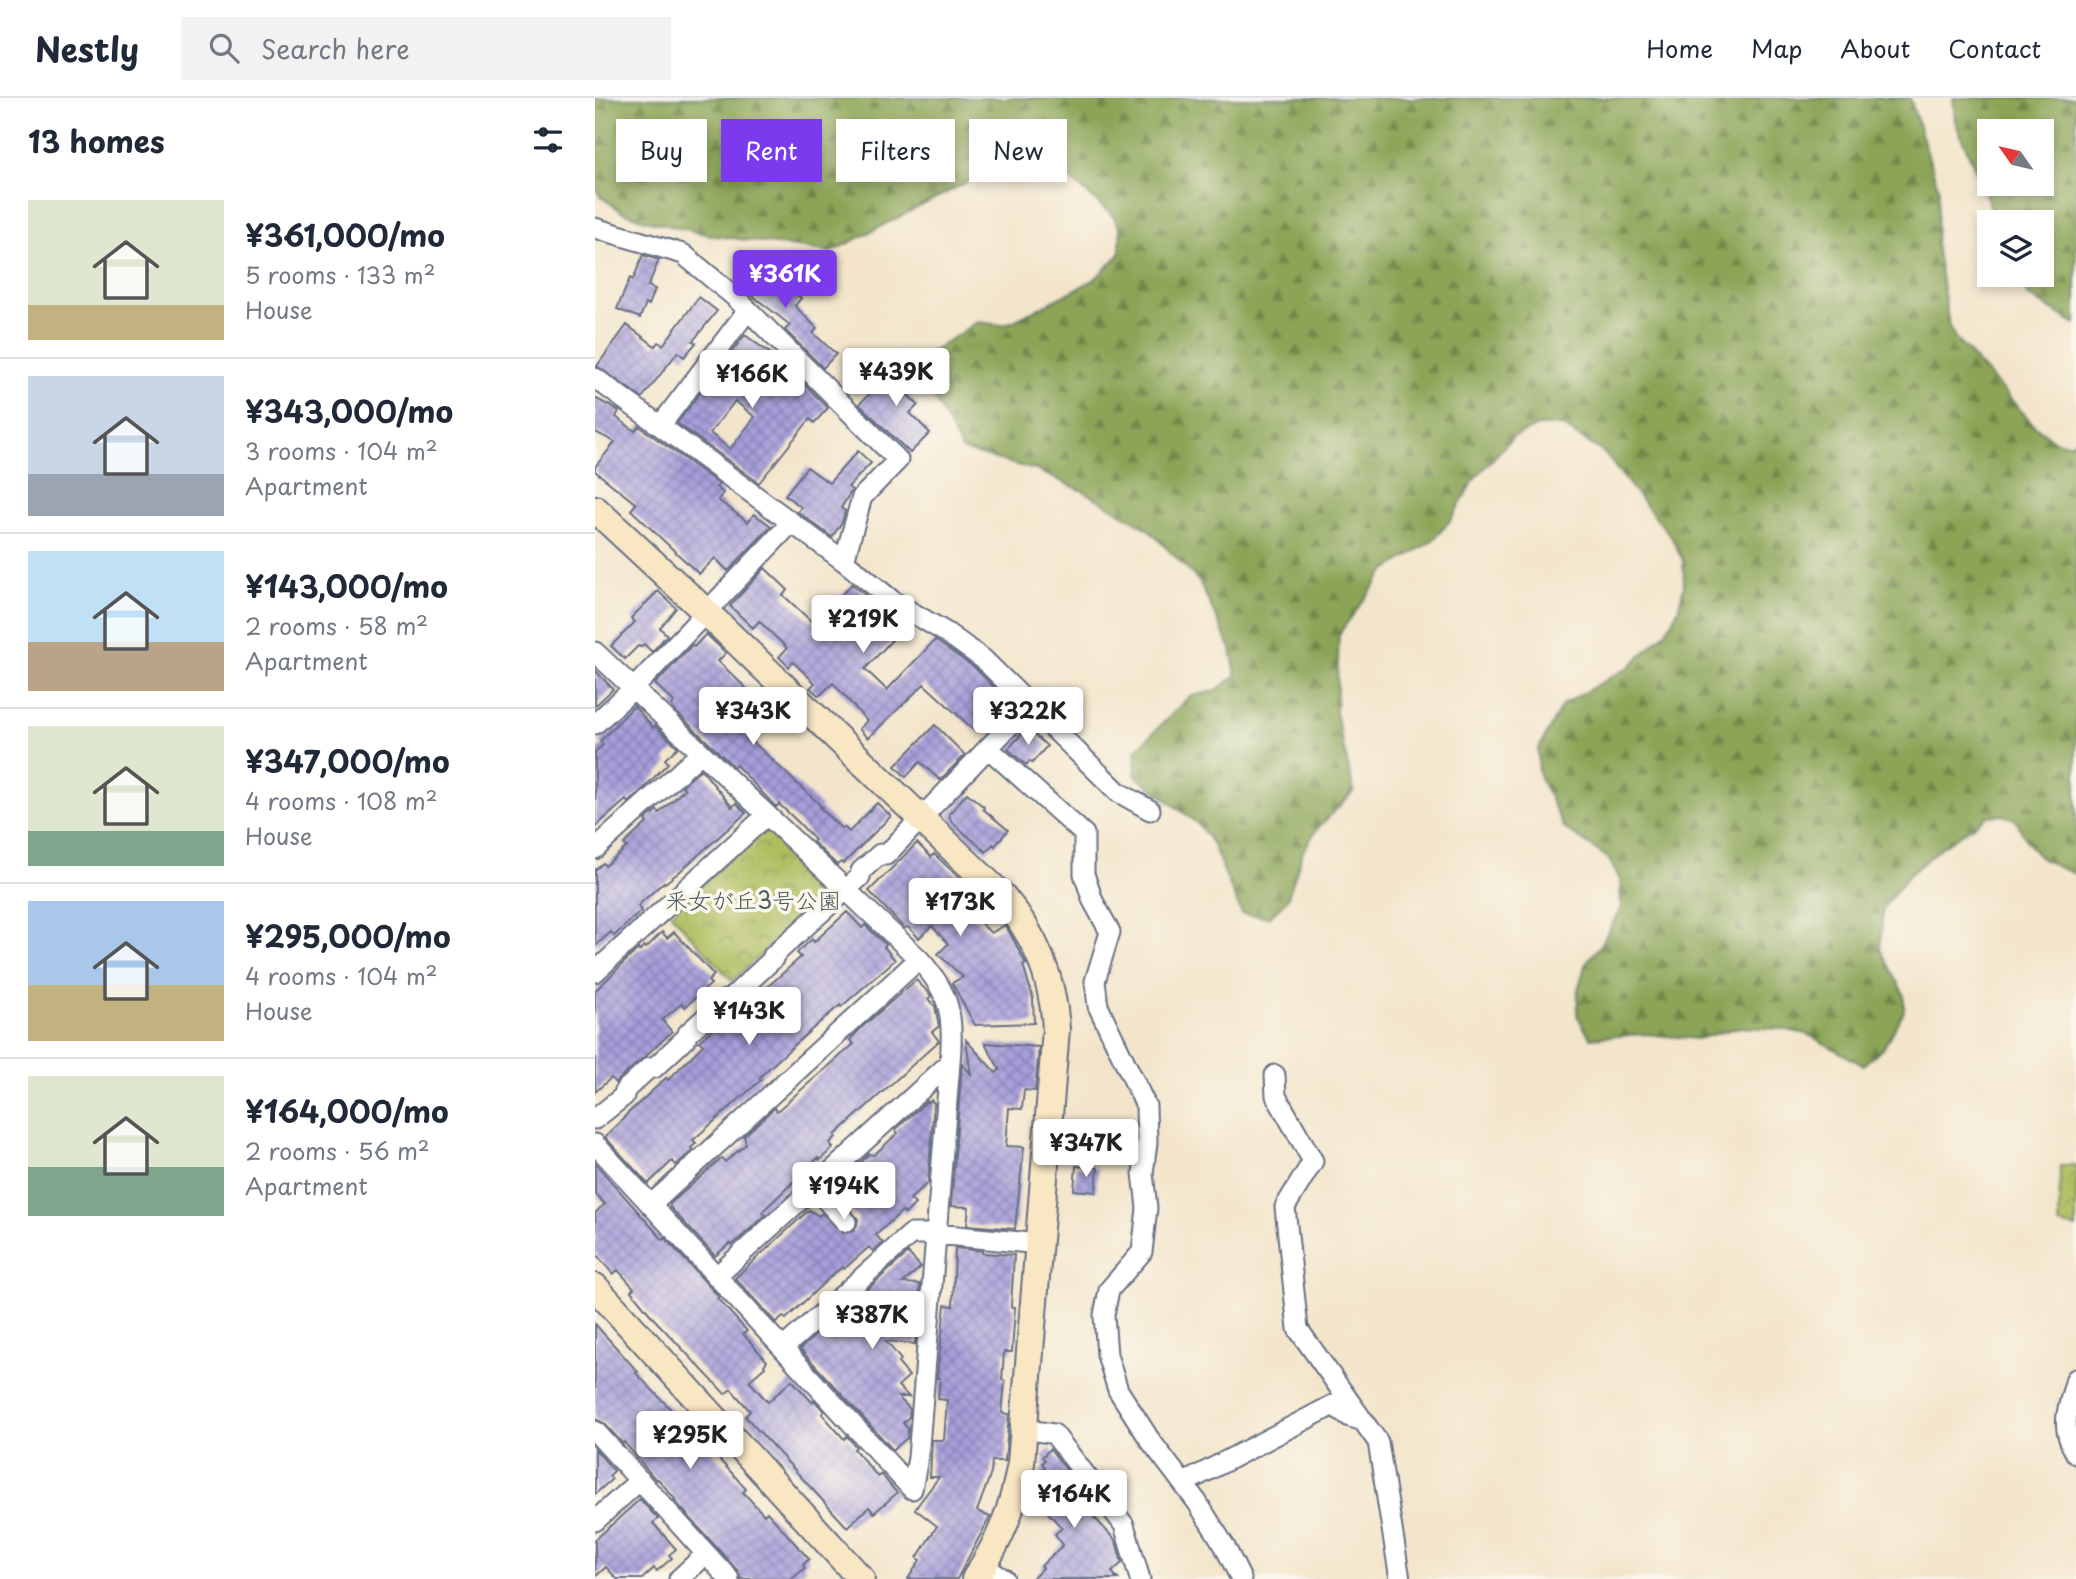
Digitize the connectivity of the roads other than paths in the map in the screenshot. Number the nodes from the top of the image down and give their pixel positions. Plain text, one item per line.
1 (595, 228) edge
2 (748, 310) junction
3 (595, 378) edge
4 (660, 426) junction
5 (595, 509) edge
6 (791, 523) junction
7 (843, 561) junction
8 (707, 613) junction
9 (595, 652) edge
10 (634, 688) junction
11 (1030, 704) junction
12 (595, 724) edge
13 (989, 748) junction
14 (701, 753) junction
15 (1150, 810) dead end
16 (767, 815) junction
17 (921, 817) junction
18 (595, 849) edge
19 (845, 891) junction
20 (919, 959) junction
21 (595, 972) edge
22 (950, 1063) junction
23 (1275, 1075) dead end
24 (595, 1119) edge
25 (595, 1144) edge
26 (814, 1187) junction
27 (652, 1204) junction
28 (846, 1222) dead end
29 (936, 1234) junction
30 (1040, 1244) junction
31 (717, 1276) junction
32 (595, 1287) edge
33 (783, 1348) junction
34 (2076, 1379) edge
35 (1365, 1421) junction
36 (1024, 1429) junction
37 (595, 1431) edge
38 (2076, 1454) edge
39 (640, 1480) junction
40 (1184, 1483) junction
41 (595, 1521) edge
42 (706, 1554) junction
43 (988, 1575) edge
44 (679, 1579) edge
45 (729, 1579) edge
46 (861, 1579) edge
47 (1140, 1579) edge
48 (1241, 1579) edge
49 (1400, 1579) edge

1 - 2 street
2 - 4 street
2 - 7 street
3 - 4 street
4 - 6 street
5 - 8 street
6 - 7 street
6 - 8 street
7 - 11 street
8 - 10 street
8 - 17 street
9 - 10 street
10 - 12 street
10 - 14 street
11 - 13 street
11 - 15 street
13 - 17 street
13 - 40 street
14 - 16 street
14 - 18 street
16 - 19 street
16 - 21 street
17 - 19 street
17 - 30 street
19 - 20 street
19 - 24 street
20 - 22 street
20 - 27 street
22 - 26 street
22 - 29 street
23 - 35 street
25 - 27 street
26 - 28 street
26 - 31 street
27 - 31 street
29 - 30 street
29 - 33 street
29 - 33 street
30 - 36 street
31 - 33 street
32 - 46 street
34 - 38 street
35 - 40 street
35 - 49 street
36 - 43 street
36 - 47 street
37 - 39 street
39 - 41 street
39 - 42 street
40 - 48 street
42 - 44 street
42 - 45 street

